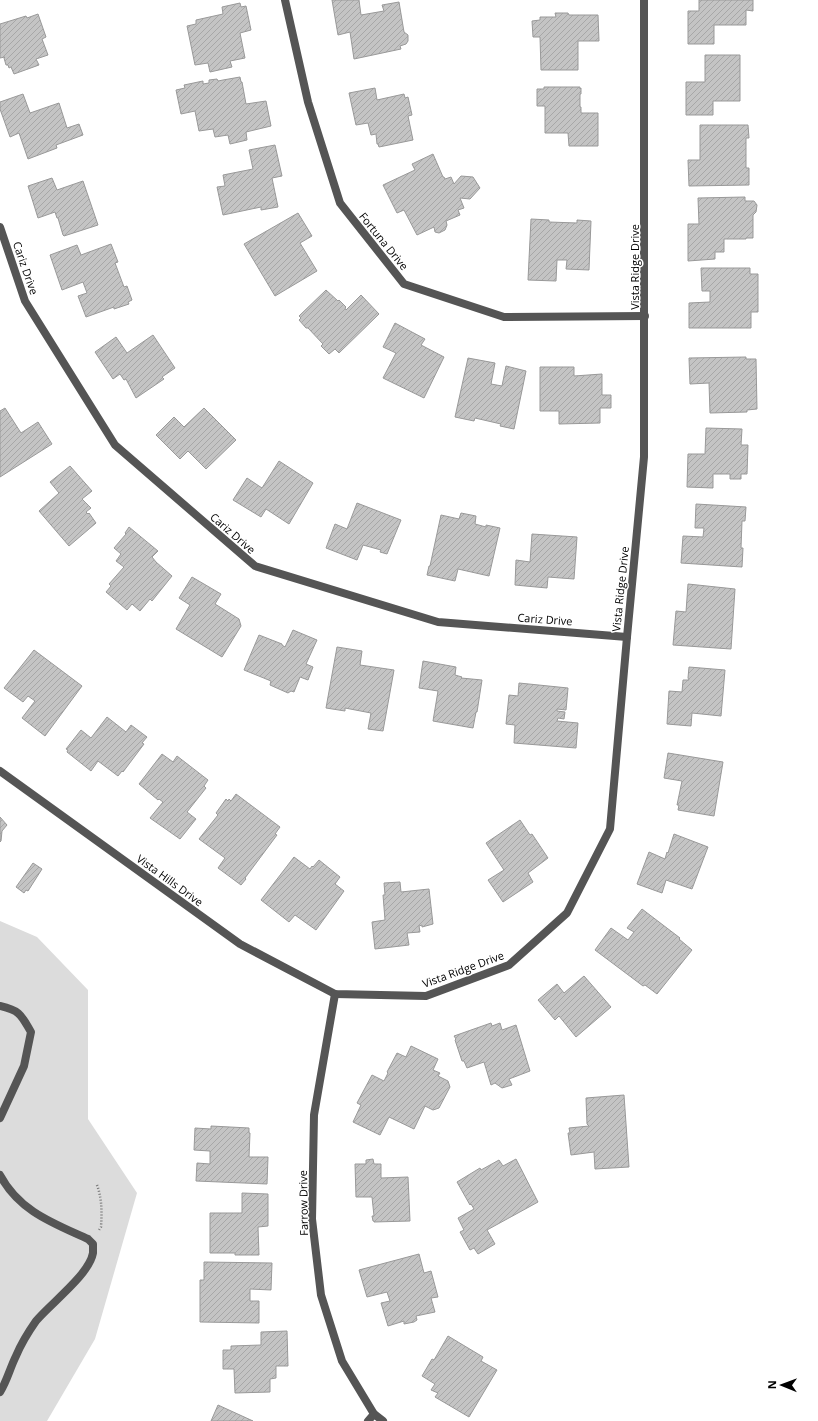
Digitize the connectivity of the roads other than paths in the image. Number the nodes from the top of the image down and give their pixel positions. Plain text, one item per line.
1 (285, 0) edge
2 (644, 0) edge
3 (0, 227) edge
4 (645, 316) junction
5 (626, 636) junction
6 (0, 771) edge
7 (335, 994) junction
8 (0, 1006) edge
9 (0, 1118) edge
10 (0, 1175) edge
11 (0, 1392) edge
12 (374, 1414) junction
13 (368, 1421) edge
14 (384, 1421) edge

1 - 4 street, Fortuna Drive
2 - 4 street, Vista Ridge Drive
3 - 5 street, Cariz Drive
4 - 5 street, Vista Ridge Drive
5 - 7 street, Vista Ridge Drive
6 - 7 street, Vista Hills Drive
7 - 12 street, Farrow Drive
8 - 9 street
10 - 11 street
12 - 13 street
12 - 14 street, Farrow Drive

